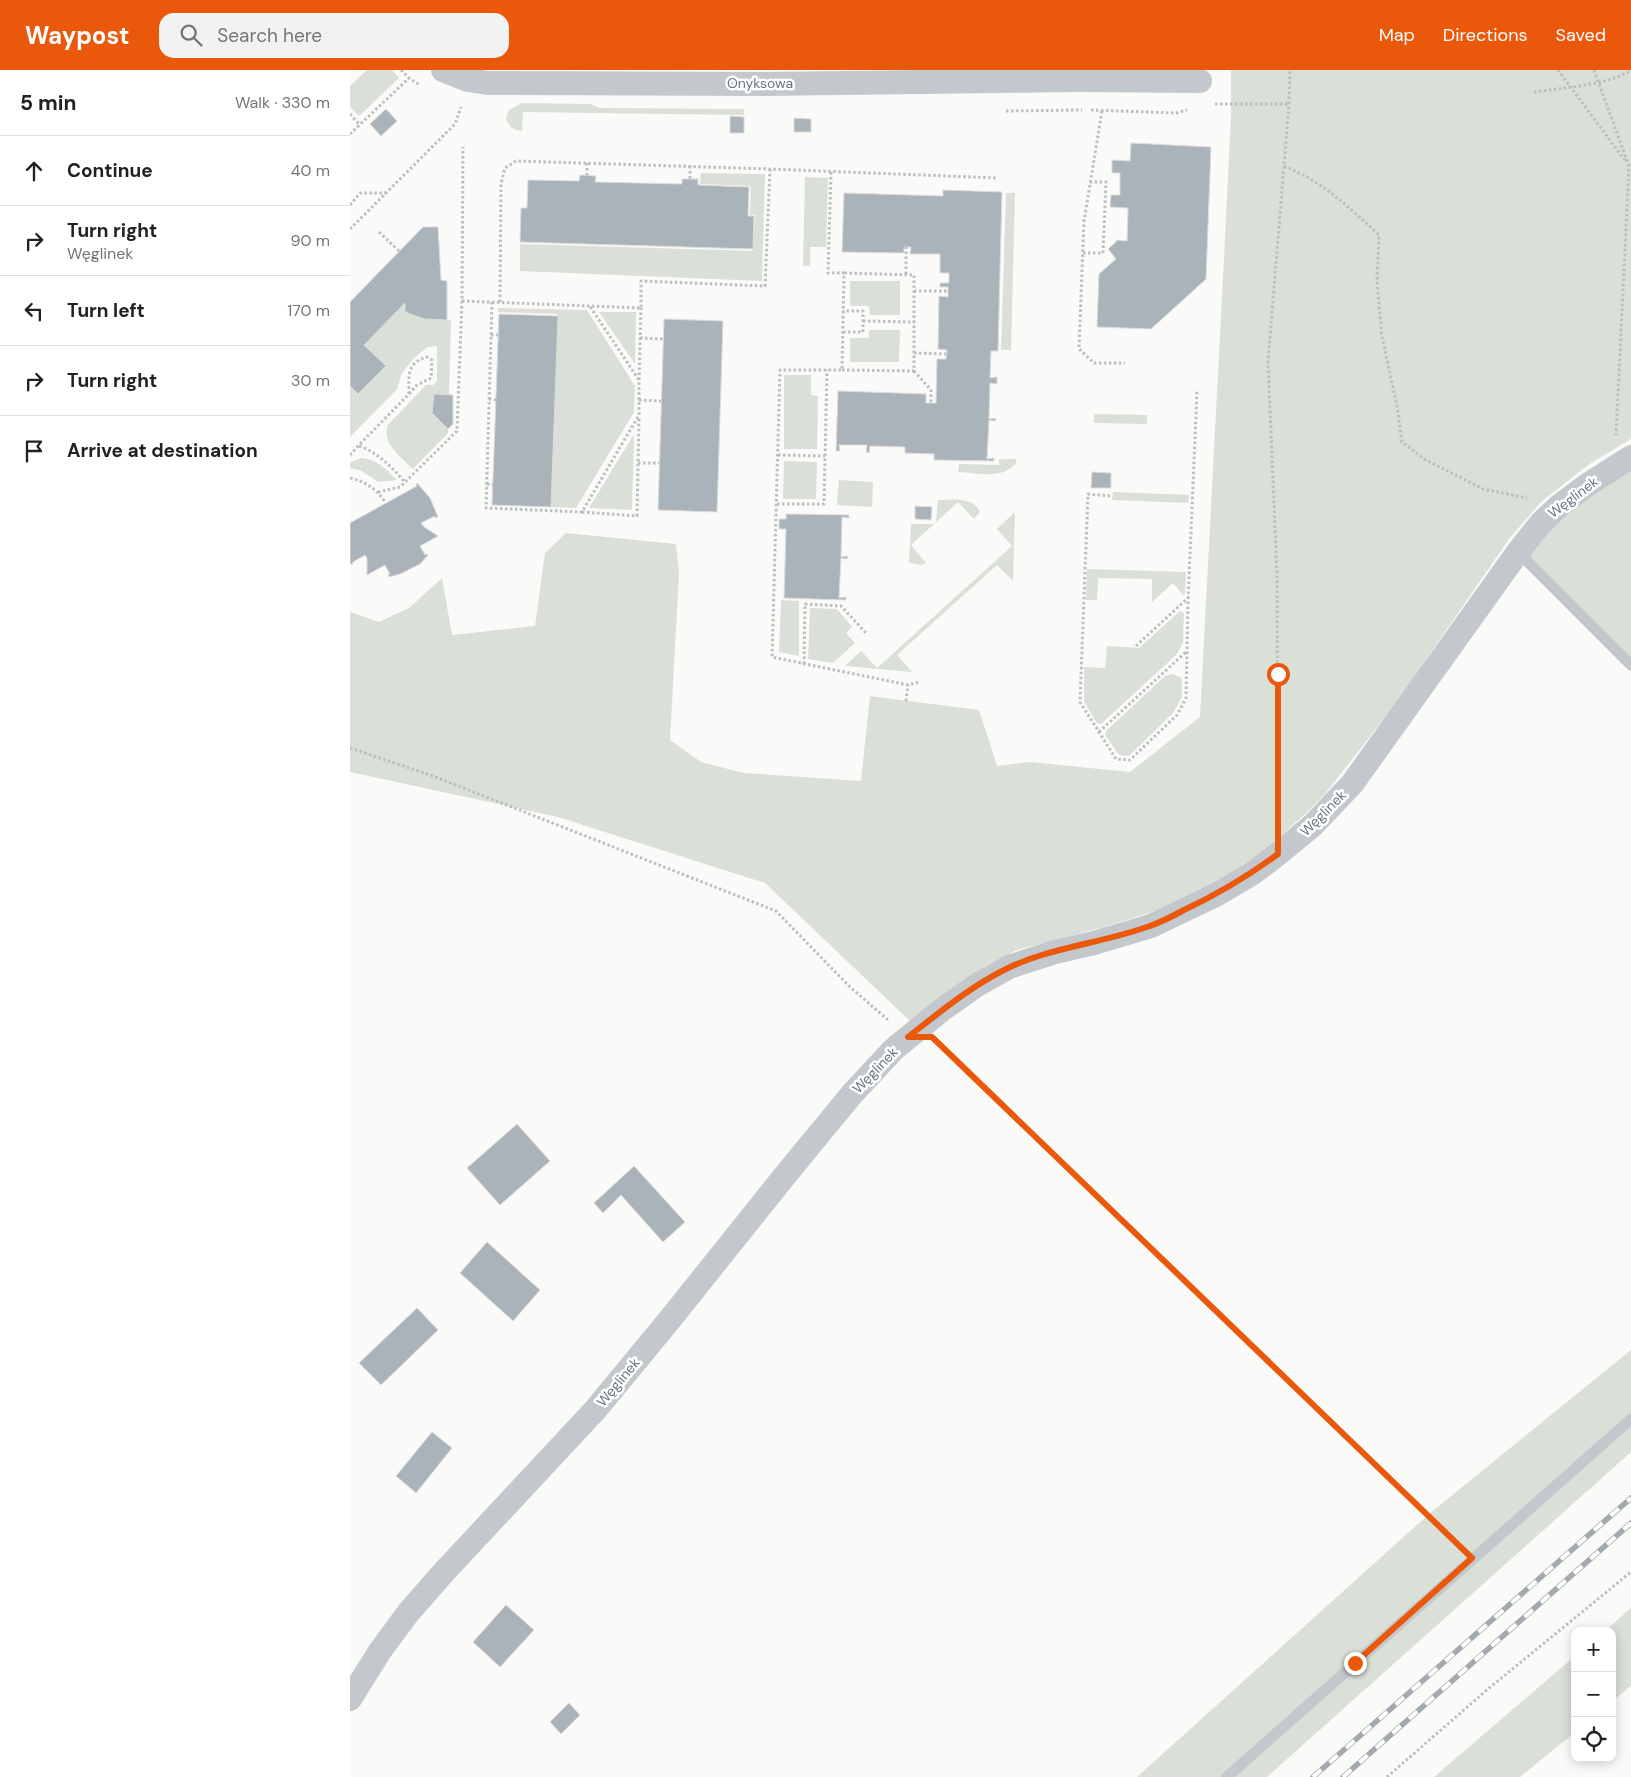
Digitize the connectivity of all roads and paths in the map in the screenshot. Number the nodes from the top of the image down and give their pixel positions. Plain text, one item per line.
1 (443, 70) edge
2 (1290, 70) edge
3 (1558, 70) edge
4 (1594, 70) edge
5 (1631, 70) edge
6 (409, 78) dead end
7 (1200, 81) dead end
8 (1598, 82) junction
9 (1571, 87) junction
10 (1534, 92) dead end
11 (463, 102) dead end
12 (1088, 110) dead end
13 (1031, 111) dead end
14 (1102, 111) dead end
15 (350, 114) edge
16 (360, 124) junction
17 (350, 134) edge
18 (463, 147) dead end
19 (587, 163) junction
20 (690, 166) junction
21 (1284, 166) junction
22 (1630, 167) edge
23 (770, 169) junction
24 (832, 172) junction
25 (587, 176) dead end
26 (997, 178) dead end
27 (690, 179) dead end
28 (1090, 182) junction
29 (386, 193) junction
30 (350, 204) edge
31 (350, 229) edge
32 (379, 232) dead end
33 (906, 247) dead end
34 (399, 251) dead end
35 (1083, 253) junction
36 (844, 274) junction
37 (906, 274) junction
38 (914, 291) junction
39 (948, 291) dead end
40 (462, 301) junction
41 (492, 302) junction
42 (500, 302) junction
43 (589, 306) junction
44 (641, 308) junction
45 (843, 311) junction
46 (863, 321) junction
47 (914, 322) junction
48 (843, 332) junction
49 (491, 335) junction
50 (498, 335) dead end
51 (640, 338) junction
52 (663, 339) dead end
53 (914, 354) junction
54 (946, 354) dead end
55 (1125, 363) dead end
56 (827, 370) junction
57 (842, 370) junction
58 (914, 371) junction
59 (639, 380) junction
60 (1197, 391) dead end
61 (409, 394) junction
62 (489, 399) junction
63 (496, 400) dead end
64 (639, 400) junction
65 (661, 401) dead end
66 (931, 403) dead end
67 (639, 415) junction
68 (358, 446) junction
69 (350, 454) edge
70 (778, 455) junction
71 (825, 456) junction
72 (638, 462) junction
73 (1623, 462) edge
74 (659, 463) dead end
75 (350, 478) edge
76 (405, 482) junction
77 (487, 484) junction
78 (493, 485) dead end
79 (378, 492) junction
80 (1110, 496) dead end
81 (386, 503) dead end
82 (777, 504) junction
83 (1559, 506) junction
84 (582, 512) junction
85 (1518, 552) junction
86 (1189, 597) junction
87 (866, 633) dead end
88 (1136, 646) dead end
89 (1187, 650) junction
90 (804, 664) junction
91 (1631, 665) edge
92 (920, 682) dead end
93 (908, 686) junction
94 (906, 701) dead end
95 (1099, 732) junction
96 (350, 748) edge
97 (1278, 854) junction
98 (908, 1037) junction
99 (1631, 1419) edge
100 (1472, 1558) junction
101 (1631, 1572) edge
102 (350, 1699) edge
103 (1228, 1777) edge
104 (1387, 1777) edge

1 - 7 street, Onyksowa
2 - 21 path
3 - 9 path
4 - 8 path
5 - 8 path
6 - 16 path
8 - 9 path
8 - 22 path
9 - 10 path
9 - 22 path
11 - 29 path
12 - 13 path
14 - 28 path
15 - 16 path
16 - 17 path
18 - 40 path
19 - 20 path
19 - 25 path
19 - 42 path
20 - 23 path
20 - 27 path
21 - 83 path
21 - 97 path
22 - 73 path
23 - 24 path
23 - 44 path
24 - 26 path
24 - 36 path
28 - 35 path
28 - 35 path
29 - 30 path
29 - 31 path
32 - 34 path
33 - 37 path
35 - 55 path
36 - 37 path
36 - 45 path
37 - 38 path
38 - 39 path
38 - 47 path
40 - 41 path
40 - 76 path
41 - 42 path
41 - 49 path
42 - 43 path
43 - 44 path
43 - 59 path
44 - 51 path
45 - 46 path
45 - 48 path
46 - 47 path
46 - 48 path
47 - 53 path
48 - 57 path
49 - 50 path
49 - 62 path
51 - 52 path
51 - 59 path
53 - 54 path
53 - 58 path
56 - 57 path
56 - 70 path
56 - 71 path
57 - 58 path
58 - 66 path
59 - 64 path
60 - 86 path
61 - 61 path
61 - 68 path
62 - 63 path
62 - 77 path
64 - 65 path
64 - 67 path
67 - 72 path
67 - 84 path
68 - 69 path
68 - 76 path
70 - 71 path
70 - 82 path
71 - 82 path
72 - 74 path
72 - 84 path
73 - 83 street, Węglinek
75 - 79 path
76 - 79 path
77 - 78 path
77 - 84 path
79 - 81 path
80 - 95 path
82 - 90 path
83 - 85 street, Węglinek
85 - 91 lane
85 - 97 street, Węglinek
86 - 88 path
86 - 89 path
87 - 90 path
89 - 95 path
89 - 95 path
90 - 93 path
92 - 93 path
93 - 94 path
96 - 98 path
97 - 98 street, Węglinek
98 - 100 path
98 - 102 street, Węglinek
99 - 100 lane
100 - 103 lane
101 - 104 path

